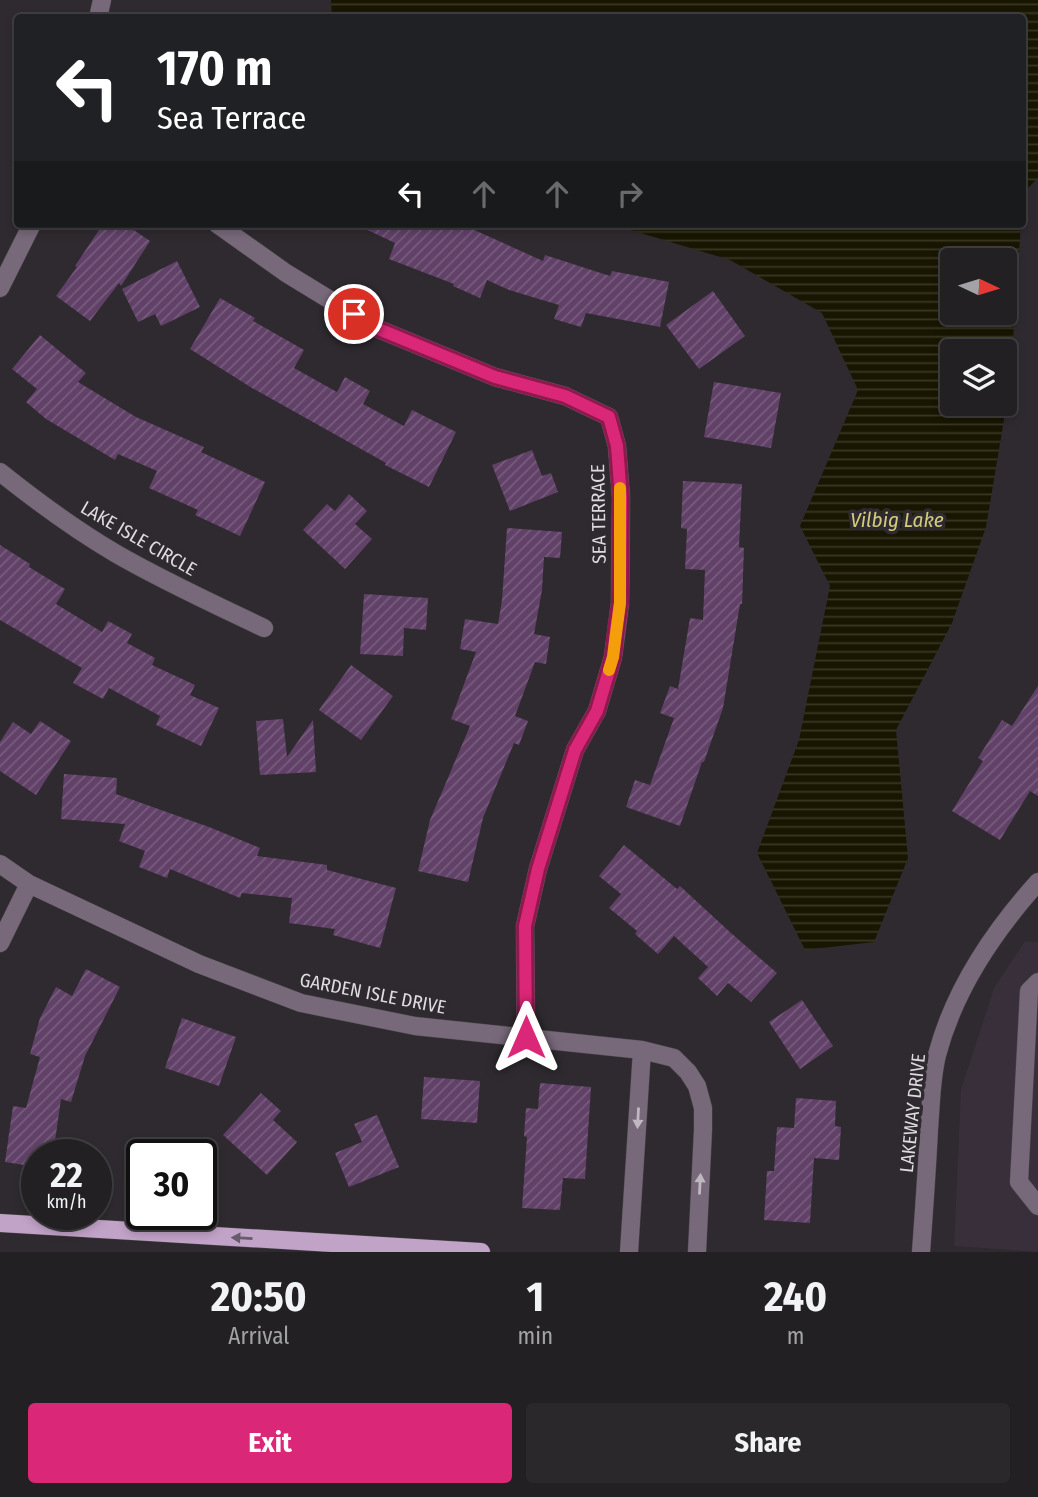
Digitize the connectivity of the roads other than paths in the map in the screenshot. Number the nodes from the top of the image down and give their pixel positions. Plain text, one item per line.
1 (30, 228) edge
2 (223, 228) edge
3 (0, 288) edge
4 (0, 472) edge
5 (264, 628) dead end
6 (0, 864) edge
7 (1038, 881) edge
8 (29, 884) junction
9 (0, 943) edge
10 (1038, 982) edge
11 (526, 1037) junction
12 (642, 1050) junction
13 (1038, 1206) edge
14 (0, 1223) edge
15 (457, 1251) edge
16 (481, 1252) edge
17 (629, 1252) edge
18 (697, 1252) edge
19 (921, 1252) edge

1 - 3 street
2 - 11 street, SEA TERRACE
4 - 5 street, LAKE ISLE CIRCLE
6 - 8 street, GARDEN ISLE DRIVE
7 - 19 street, LAKEWAY DRIVE
8 - 9 street
8 - 11 street, GARDEN ISLE DRIVE
10 - 13 street
11 - 12 street, GARDEN ISLE DRIVE
12 -> 17 street
18 -> 12 street, GARDEN ISLE DRIVE
15 -> 14 main road
15 - 16 main road

